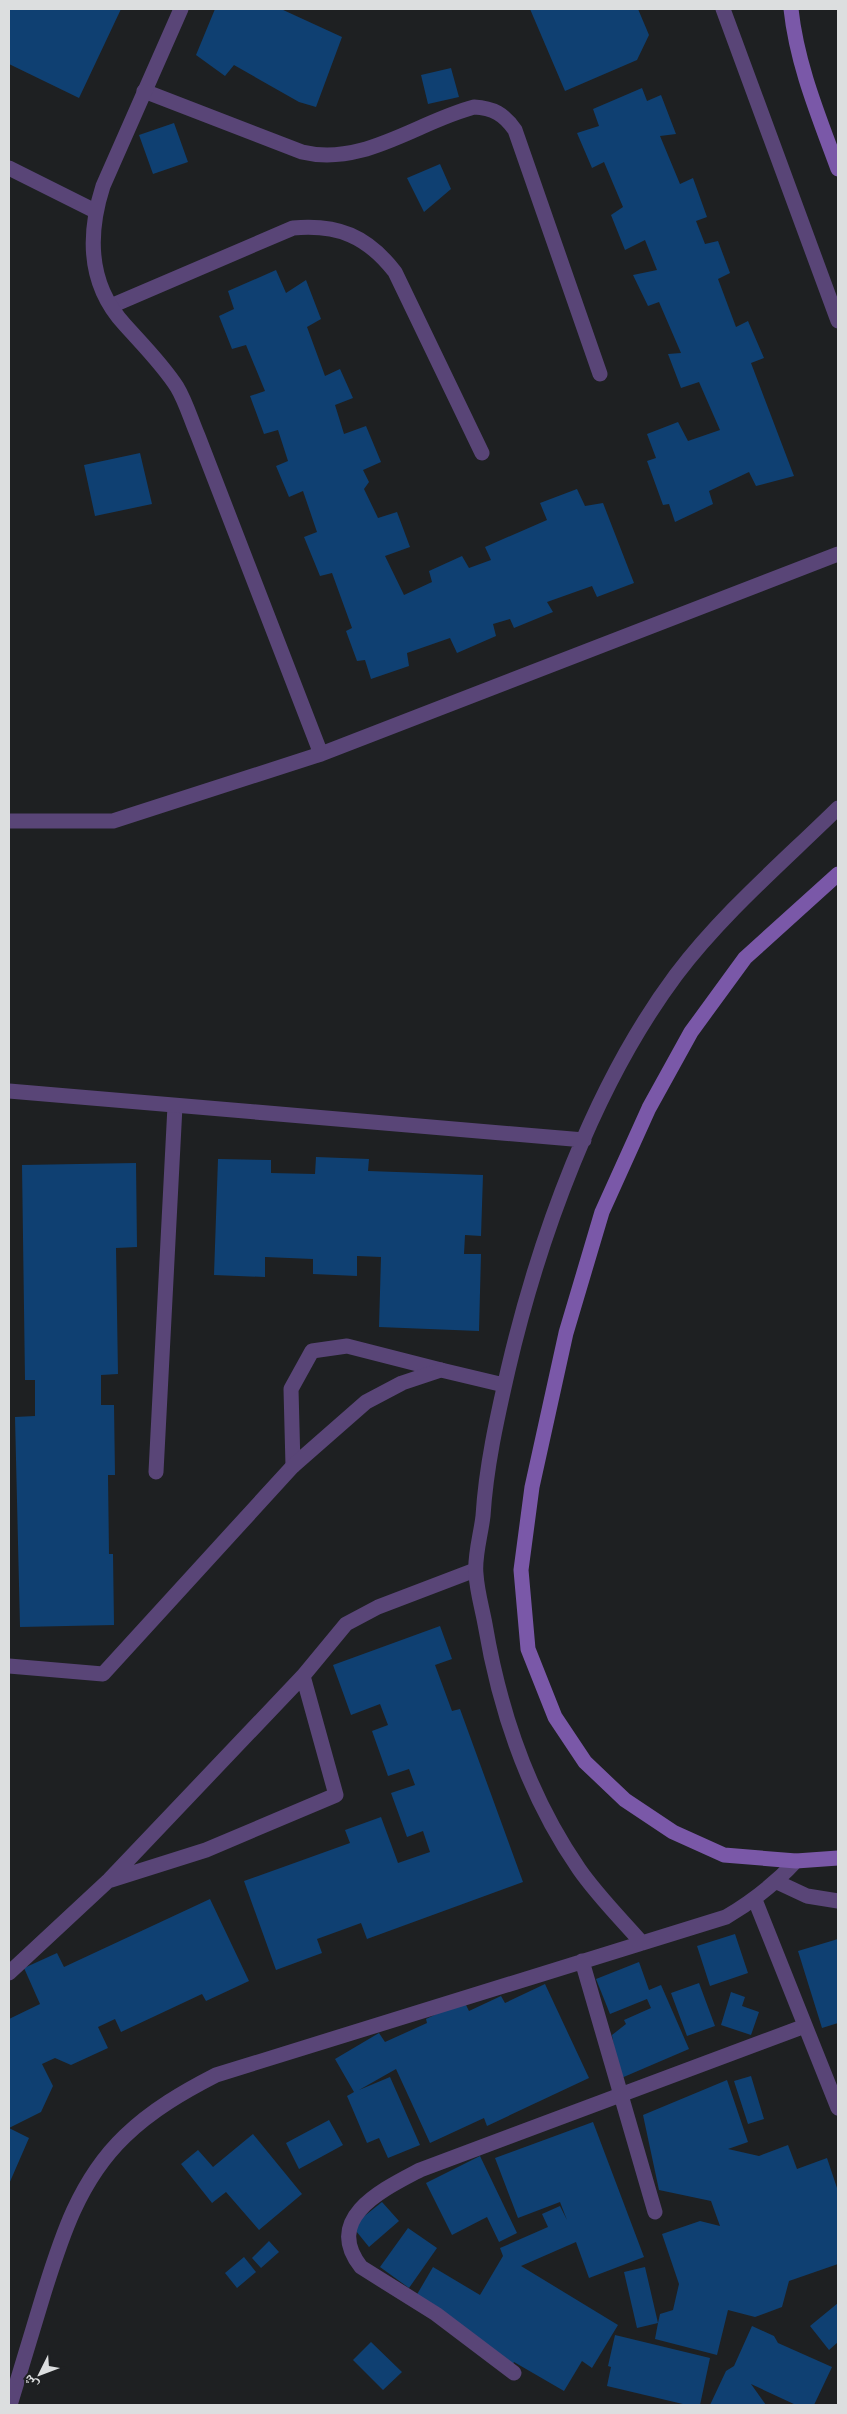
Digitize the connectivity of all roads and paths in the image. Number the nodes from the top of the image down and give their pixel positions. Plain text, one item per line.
1 (181, 9) edge
2 (724, 9) edge
3 (791, 9) edge
4 (144, 92) junction
5 (9, 168) edge
6 (838, 169) edge
7 (95, 210) junction
8 (110, 306) junction
9 (838, 321) edge
10 (600, 374) dead end
11 (482, 453) dead end
12 (838, 554) edge
13 (321, 754) junction
14 (838, 808) edge
15 (9, 821) edge
16 (838, 874) edge
17 (9, 1091) edge
18 (175, 1106) junction
19 (584, 1140) junction
20 (442, 1370) junction
21 (504, 1385) junction
22 (293, 1466) junction
23 (156, 1472) dead end
24 (475, 1570) junction
25 (9, 1666) edge
26 (303, 1676) junction
27 (838, 1858) edge
28 (796, 1861) junction
29 (109, 1880) junction
30 (777, 1882) junction
31 (755, 1900) junction
32 (838, 1901) edge
33 (642, 1943) junction
34 (582, 1961) junction
35 (9, 1972) edge
36 (805, 2026) junction
37 (622, 2095) junction
38 (838, 2108) edge
39 (655, 2212) dead end
40 (514, 2373) dead end
41 (10, 2405) edge

1 - 4 street
2 - 9 street
3 - 6 main road
4 - 7 street
4 - 10 street
5 - 7 street
7 - 8 street
8 - 11 street
8 - 13 street
12 - 13 street
13 - 15 street
14 - 19 street
16 - 28 main road
17 - 18 street
18 - 19 street
18 - 23 street
19 - 21 street
20 - 21 street
20 - 22 street
20 - 22 street
21 - 24 street
22 - 25 street
24 - 26 street
24 - 33 street
26 - 29 street
26 - 29 street
27 - 28 main road
28 - 30 street
29 - 35 street
30 - 31 street
30 - 32 street
31 - 33 street
31 - 36 street
33 - 34 street
34 - 37 street
34 - 41 street
36 - 37 street
36 - 38 street
37 - 39 street
37 - 40 street

